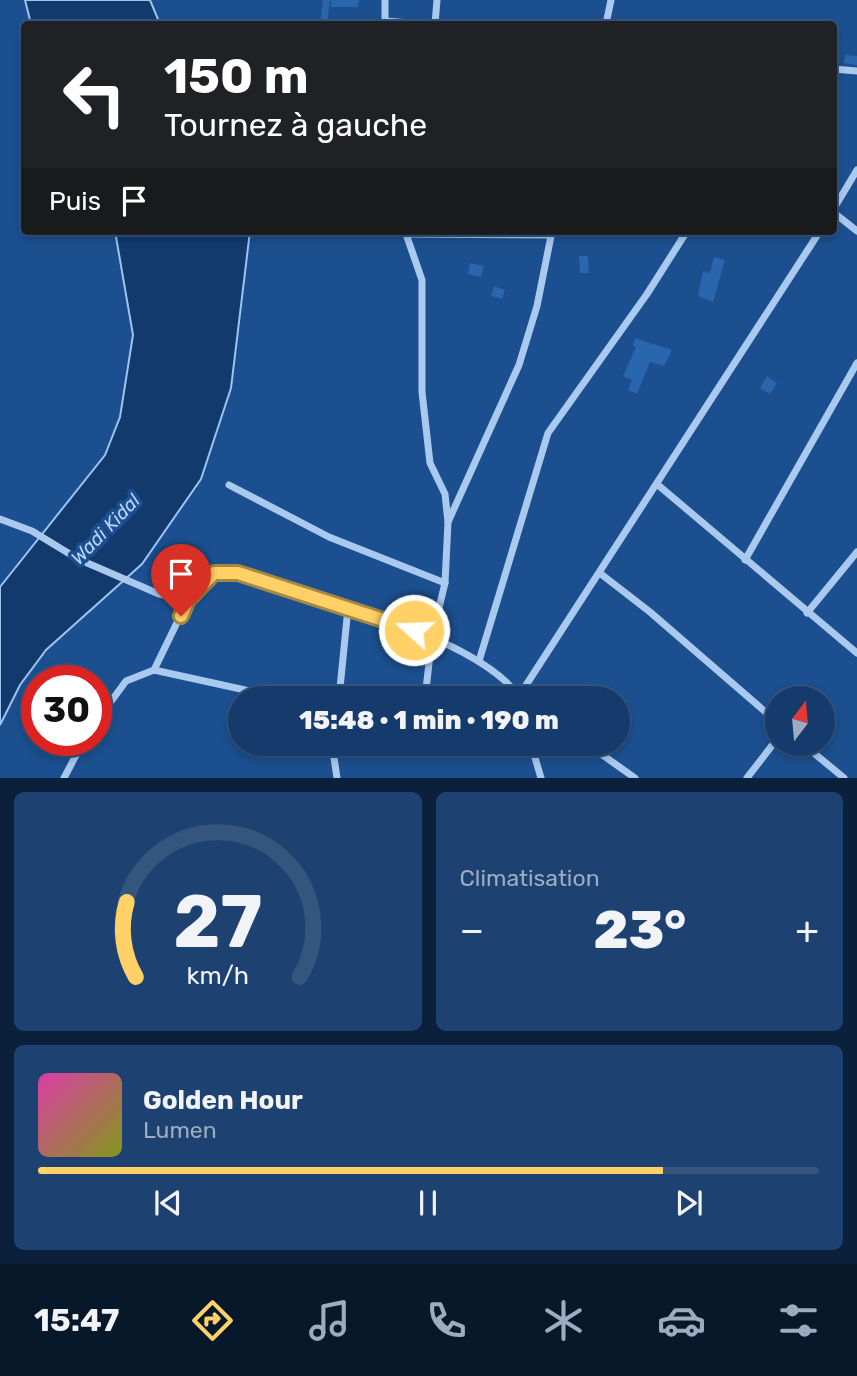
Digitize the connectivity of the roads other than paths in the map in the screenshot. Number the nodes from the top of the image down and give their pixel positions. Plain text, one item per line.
1 (385, 0) edge
2 (436, 0) edge
3 (611, 0) edge
4 (385, 21) edge
5 (435, 21) edge
6 (607, 21) edge
7 (837, 69) edge
8 (857, 71) edge
9 (857, 170) edge
10 (837, 204) edge
11 (837, 214) edge
12 (857, 232) edge
13 (406, 235) edge
14 (551, 235) edge
15 (685, 235) edge
16 (817, 235) edge
17 (857, 363) edge
18 (229, 485) dead end
19 (659, 485) junction
20 (0, 519) edge
21 (448, 522) junction
22 (857, 552) edge
23 (745, 560) junction
24 (601, 575) junction
25 (444, 583) junction
26 (188, 600) junction
27 (348, 608) junction
28 (807, 612) junction
29 (432, 637) junction
30 (857, 653) edge
31 (479, 661) junction
32 (155, 670) junction
33 (228, 686) edge
34 (340, 686) edge
35 (426, 686) edge
36 (508, 686) edge
37 (528, 686) edge
38 (112, 700) edge
39 (765, 712) edge
40 (765, 755) edge
41 (76, 756) edge
42 (334, 756) edge
43 (535, 756) edge
44 (604, 756) edge
45 (817, 756) edge
46 (64, 778) edge
47 (337, 778) edge
48 (541, 778) edge
49 (635, 778) edge
50 (747, 778) edge
51 (844, 778) edge

1 - 4 street
2 - 5 street
3 - 6 street
7 - 8 street
9 - 10 street
11 - 12 street
13 - 21 street
14 - 21 street
15 - 31 street
16 - 19 street
17 - 23 street
18 - 25 street
19 - 23 street
19 - 24 street
20 - 26 street
21 - 25 street
22 - 28 street
23 - 28 street
24 - 37 street
24 - 39 street
25 - 29 street
26 - 27 street
26 - 32 street
27 - 29 street
27 - 34 street
28 - 30 street
29 - 31 street
29 - 35 street
31 - 36 street
32 - 33 street
32 - 38 street
40 - 50 street
41 - 46 street
42 - 47 street
43 - 48 street
44 - 49 street
45 - 51 street

